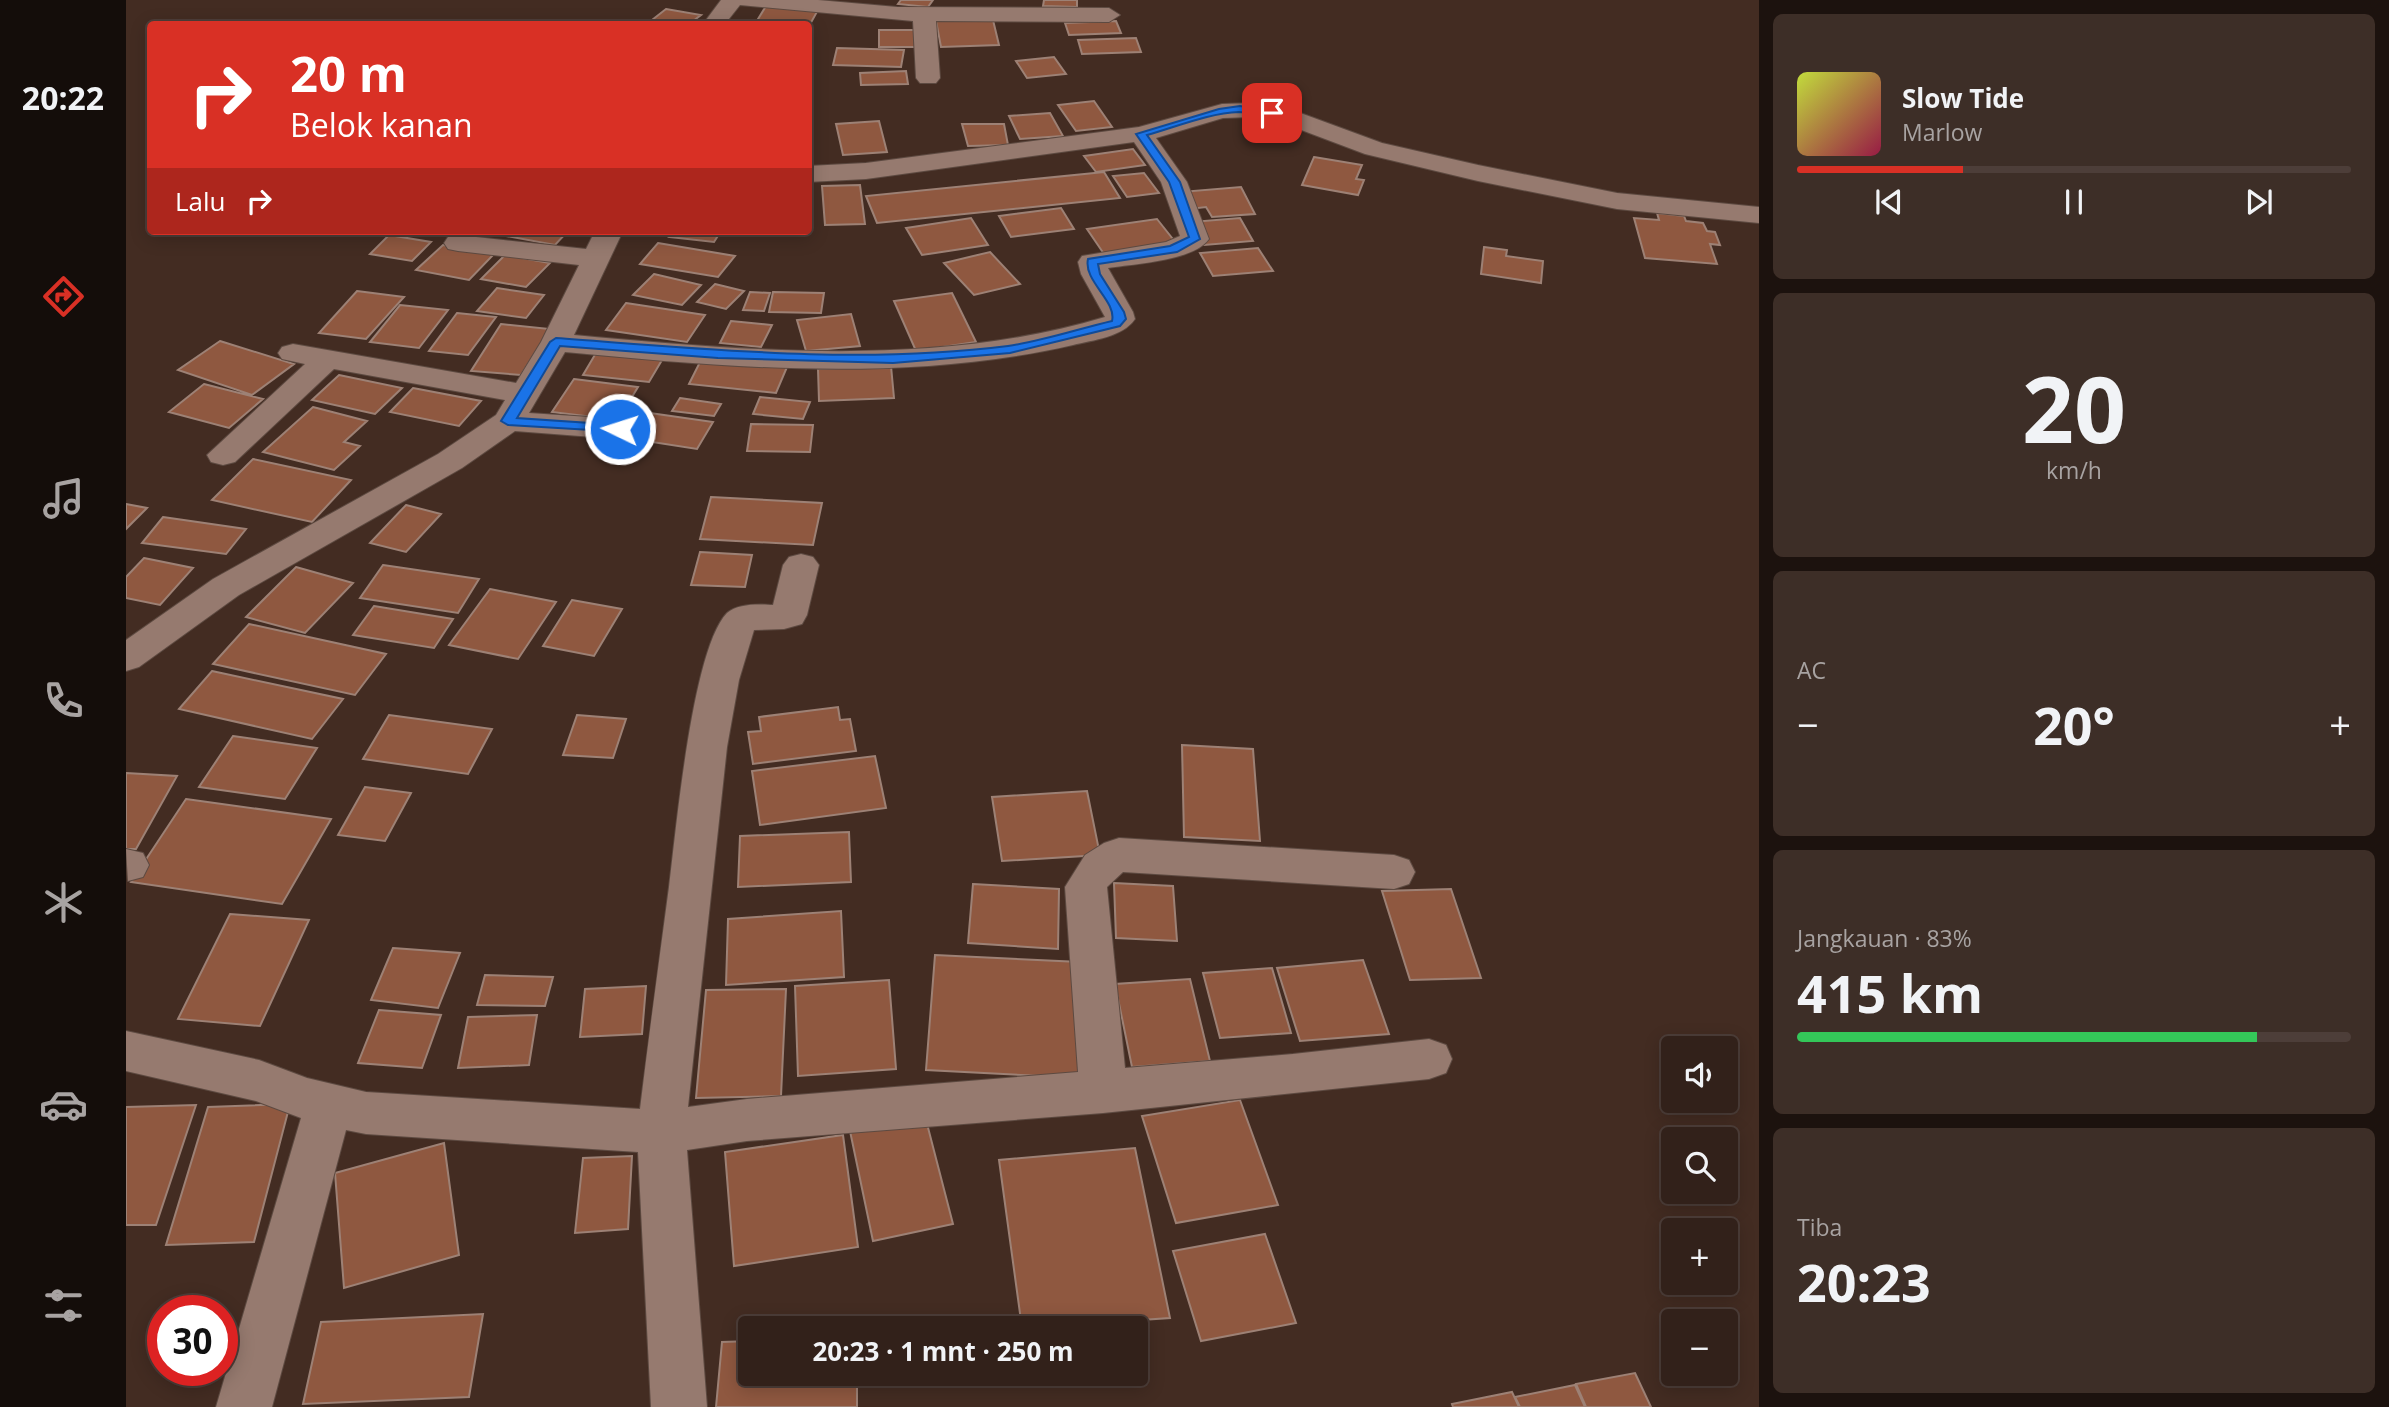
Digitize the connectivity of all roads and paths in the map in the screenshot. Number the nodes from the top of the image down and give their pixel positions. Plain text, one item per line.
1 (732, 0) edge
2 (747, 0) edge
3 (924, 15) junction
4 (1109, 15) dead end
5 (716, 21) edge
6 (928, 78) dead end
7 (1141, 134) junction
8 (812, 174) edge
9 (1759, 215) edge
10 (458, 243) dead end
11 (602, 245) edge
12 (556, 342) junction
13 (293, 353) dead end
14 (327, 360) junction
15 (517, 407) junction
16 (620, 429) dead end
17 (223, 455) dead end
18 (801, 565) dead end
19 (126, 658) edge
20 (1394, 872) dead end
21 (126, 1051) edge
22 (1429, 1059) dead end
23 (1103, 1092) junction
24 (329, 1104) junction
25 (661, 1132) junction
26 (244, 1407) edge
27 (679, 1407) edge

1 - 5 street
2 - 3 street
3 - 4 street
3 - 6 street
7 - 8 street
7 - 9 street
7 - 12 street
10 - 11 street
11 - 12 street
12 - 15 street
13 - 14 street
14 - 15 street
14 - 17 street
15 - 16 street
15 - 19 street
18 - 25 street
20 - 23 street
21 - 24 street
22 - 23 street
23 - 25 street
24 - 25 street
24 - 26 street
25 - 27 street

